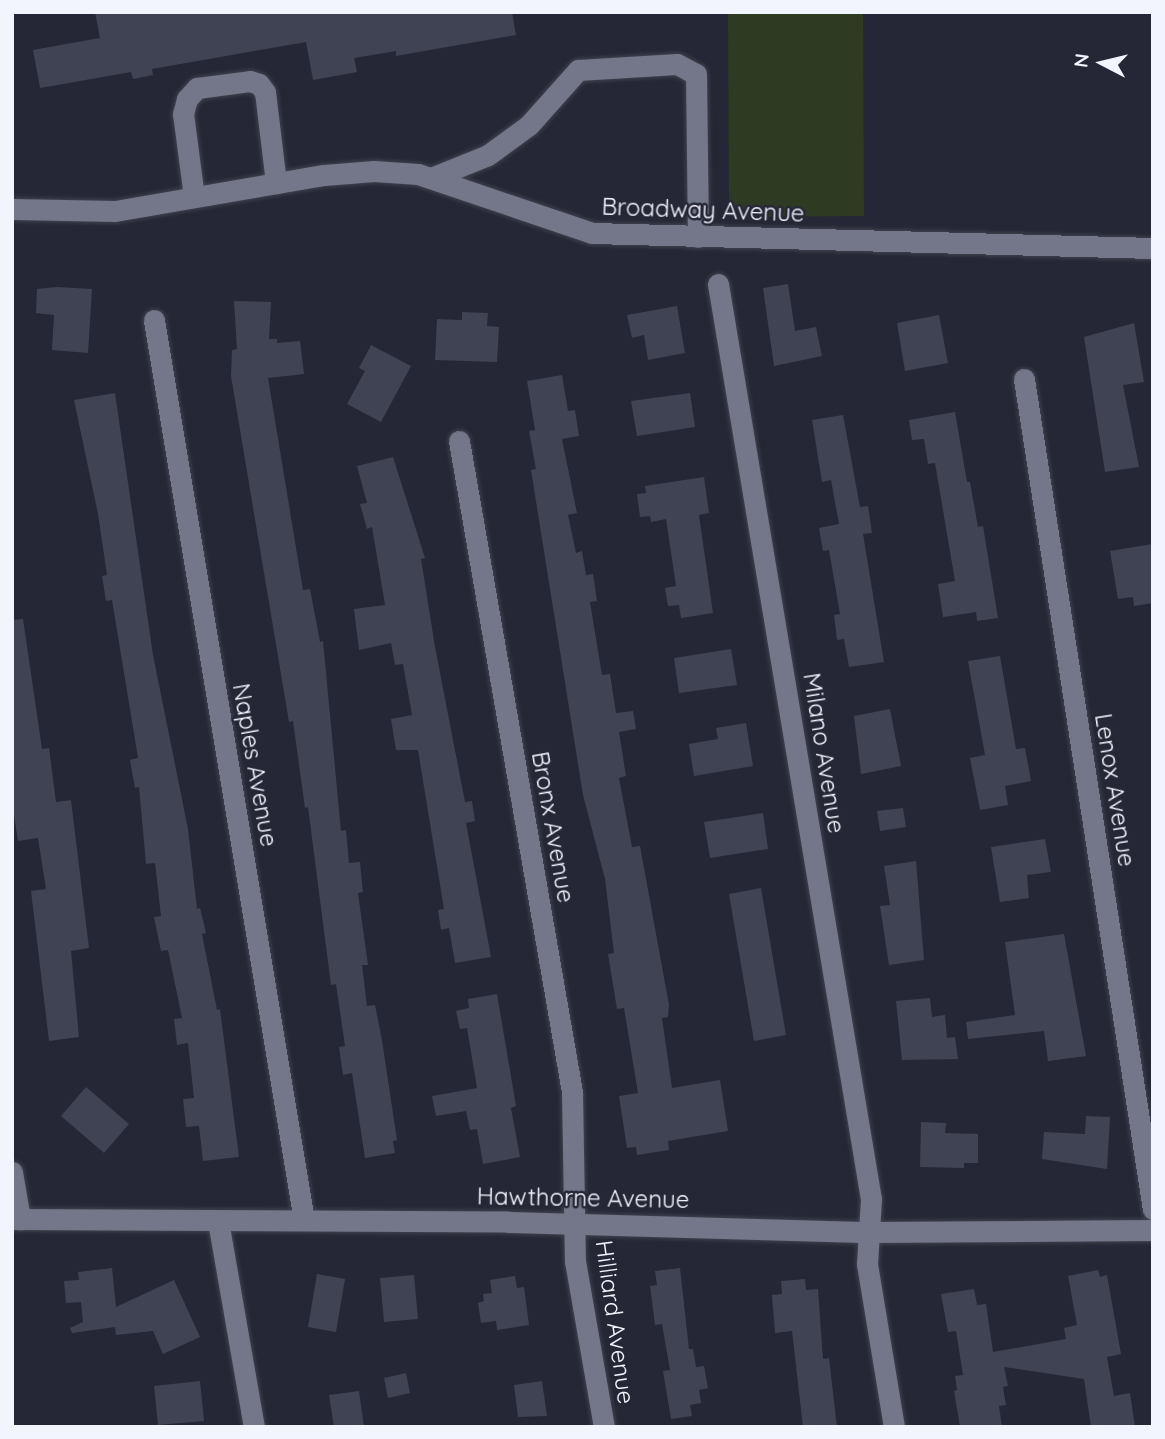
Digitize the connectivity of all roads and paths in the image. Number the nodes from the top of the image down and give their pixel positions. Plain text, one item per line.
1 (431, 178) junction
2 (276, 183) junction
3 (194, 197) junction
4 (12, 209) edge
5 (698, 237) junction
6 (1153, 248) edge
7 (718, 284) dead end
8 (153, 320) dead end
9 (1024, 379) dead end
10 (459, 441) dead end
11 (12, 1172) edge
12 (1153, 1209) edge
13 (16, 1219) edge
14 (304, 1220) junction
15 (218, 1221) junction
16 (576, 1223) junction
17 (1153, 1230) edge
18 (871, 1232) junction
19 (254, 1427) edge
20 (604, 1427) edge
21 (894, 1427) edge

1 - 2 street, Broadway Avenue
1 - 5 street, Broadway Avenue
1 - 5 street
2 - 3 street, Broadway Avenue
2 - 3 street
3 - 4 street, Broadway Avenue
5 - 6 street, Broadway Avenue
7 - 18 street, Milano Avenue
8 - 14 street, Naples Avenue
9 - 12 street, Lenox Avenue
10 - 16 street, Bronx Avenue
11 - 13 street
13 - 15 street, Hawthorne Avenue
14 - 15 street, Hawthorne Avenue
14 - 16 street, Hawthorne Avenue
15 - 19 street
16 - 18 street, Hawthorne Avenue
16 - 20 street, Hilliard Avenue
17 - 18 street, Hawthorne Avenue
18 - 21 street, Milano Avenue

